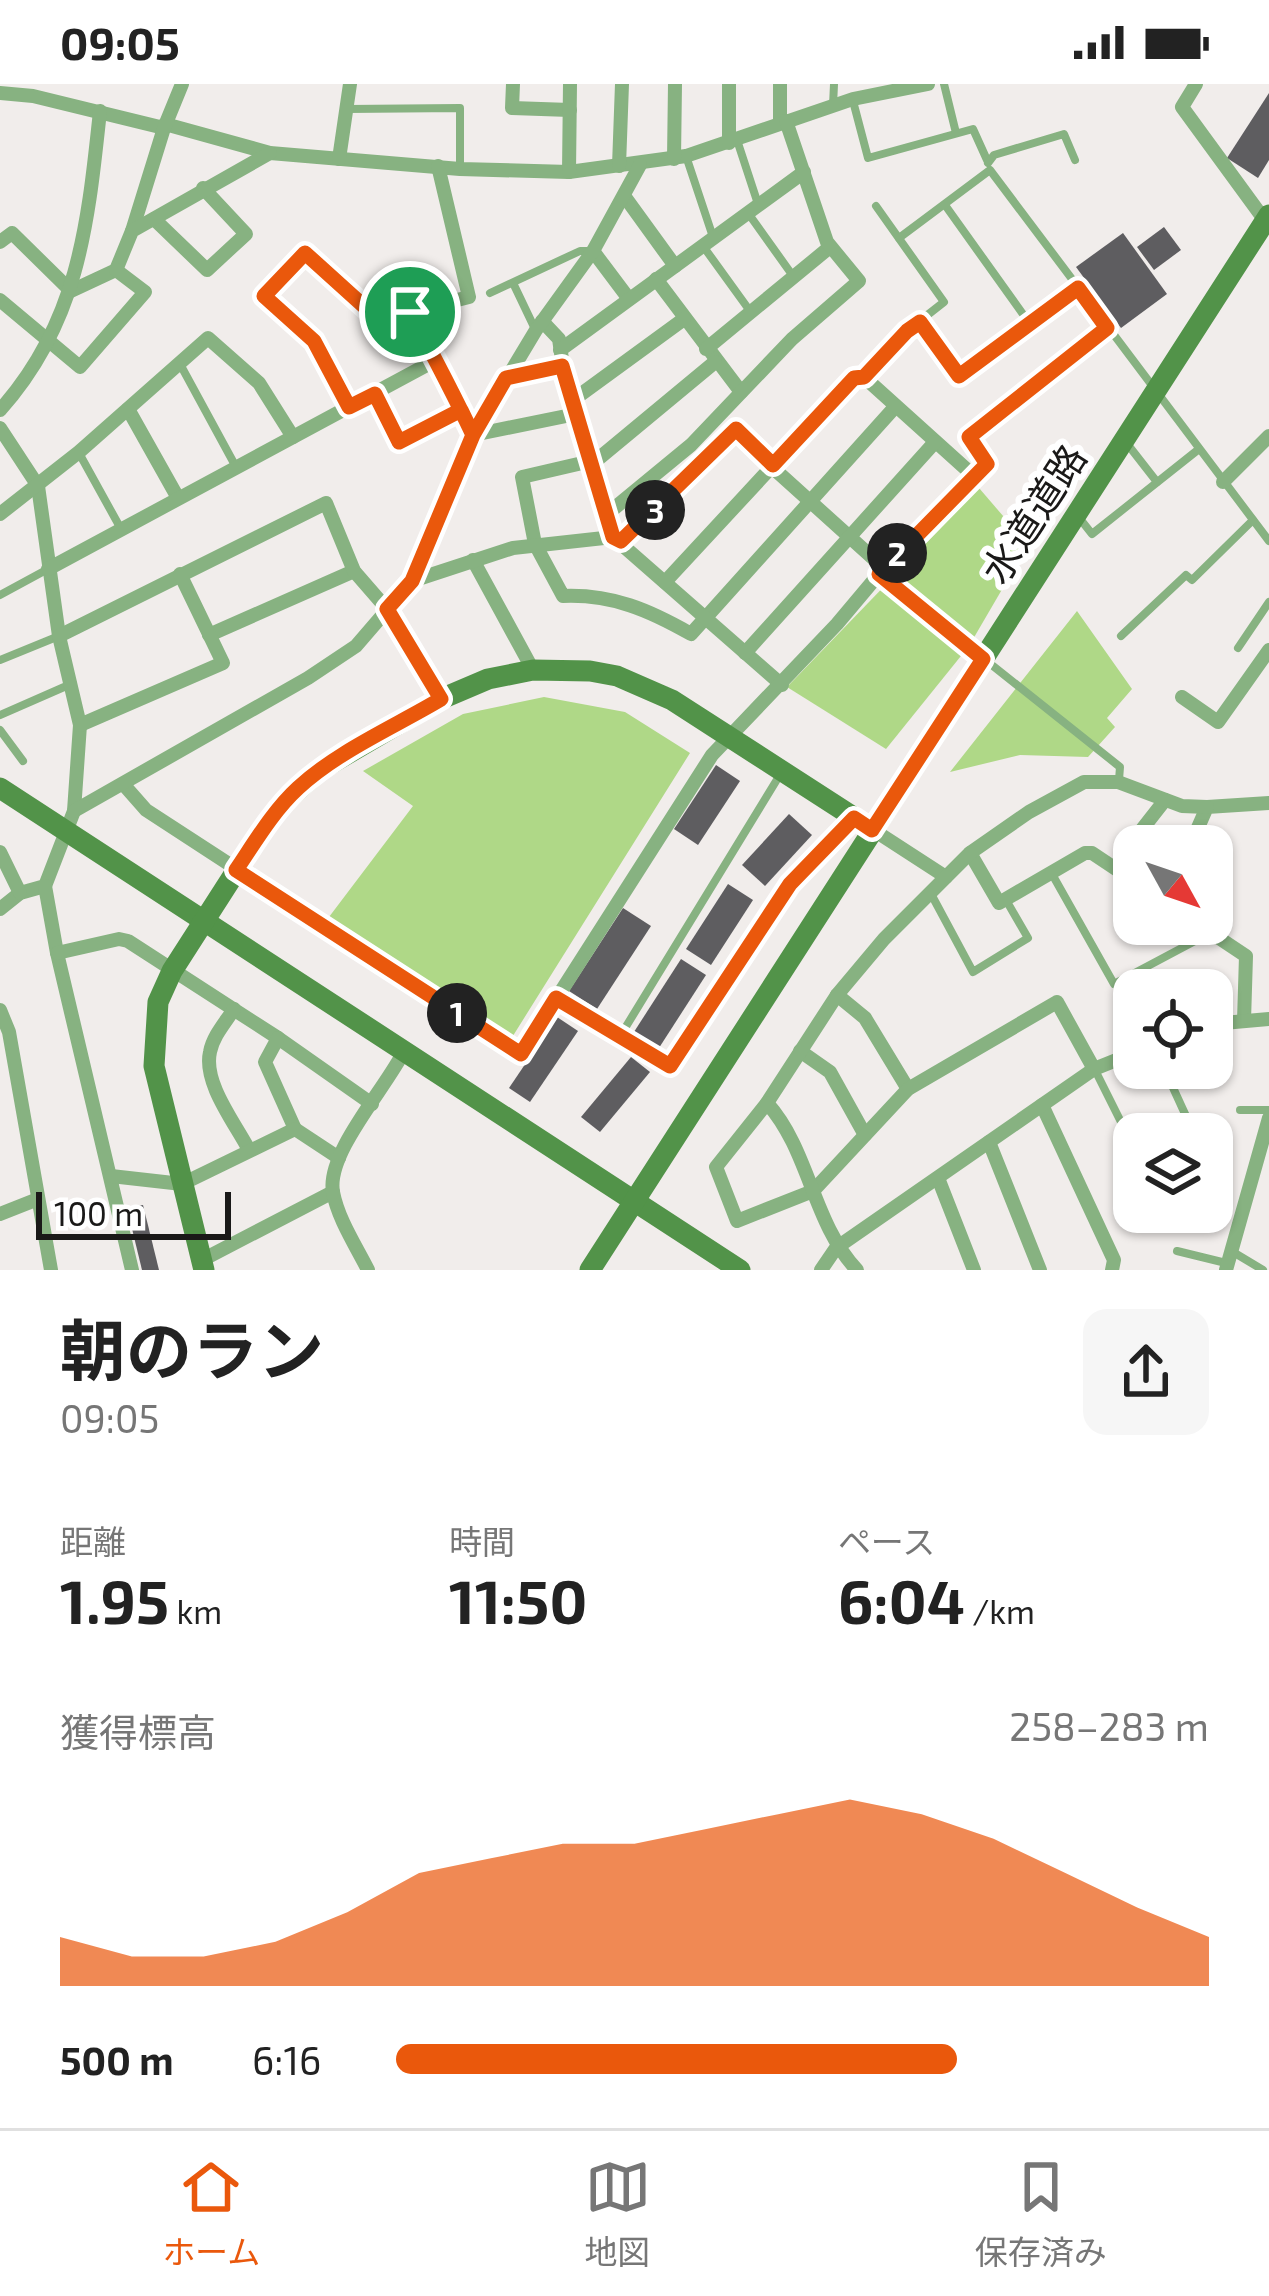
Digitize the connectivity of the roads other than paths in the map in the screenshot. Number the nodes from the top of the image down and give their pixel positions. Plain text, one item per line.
1 (182, 84) edge
2 (350, 84) edge
3 (512, 84) edge
4 (570, 84) edge
5 (622, 84) edge
6 (675, 84) edge
7 (729, 84) edge
8 (780, 84) edge
9 (834, 84) edge
10 (928, 84) edge
11 (944, 84) edge
12 (1196, 84) edge
13 (888, 87) edge
14 (34, 90) edge
15 (0, 93) edge
16 (853, 99) junction
17 (833, 106) junction
18 (346, 110) junction
19 (570, 110) junction
20 (100, 111) junction
21 (783, 122) junction
22 (164, 126) junction
23 (956, 133) junction
24 (733, 142) junction
25 (270, 153) junction
26 (680, 158) junction
27 (339, 159) junction
28 (1075, 160) dead end
29 (640, 165) junction
30 (988, 165) junction
31 (438, 166) junction
32 (620, 166) junction
33 (460, 170) junction
34 (569, 172) junction
35 (804, 172) junction
36 (203, 188) junction
37 (625, 196) junction
38 (945, 205) junction
39 (876, 206) dead end
40 (753, 209) junction
41 (154, 219) junction
42 (1268, 221) edge
43 (132, 231) junction
44 (899, 238) junction
45 (0, 242) edge
46 (708, 242) junction
47 (830, 247) junction
48 (593, 251) junction
49 (675, 266) junction
50 (116, 271) junction
51 (794, 277) junction
52 (656, 279) junction
53 (514, 285) junction
54 (1078, 288) junction
55 (71, 291) junction
56 (490, 293) dead end
57 (628, 299) junction
58 (0, 300) edge
59 (410, 312) junction
60 (751, 312) junction
61 (685, 320) junction
62 (920, 322) junction
63 (1030, 324) junction
64 (539, 326) junction
65 (1107, 328) junction
66 (47, 343) junction
67 (711, 355) junction
68 (561, 358) junction
69 (436, 360) junction
70 (180, 362) junction
71 (864, 377) junction
72 (506, 378) junction
73 (741, 392) junction
74 (1156, 392) junction
75 (375, 394) junction
76 (349, 407) junction
77 (575, 407) junction
78 (895, 407) junction
79 (128, 409) junction
80 (0, 410) edge
81 (461, 410) junction
82 (0, 428) edge
83 (473, 435) junction
84 (1269, 436) edge
85 (293, 437) junction
86 (1125, 441) junction
87 (935, 442) junction
88 (1199, 449) junction
89 (79, 452) junction
90 (591, 462) junction
91 (772, 466) junction
92 (236, 467) junction
93 (974, 477) junction
94 (1157, 482) junction
95 (1223, 482) junction
96 (38, 486) junction
97 (178, 498) junction
98 (810, 502) junction
99 (0, 514) edge
100 (606, 515) junction
101 (1076, 515) junction
102 (1252, 520) junction
103 (121, 530) junction
104 (850, 537) junction
105 (617, 539) junction
106 (1269, 541) edge
107 (535, 544) junction
108 (473, 560) junction
109 (48, 569) junction
110 (354, 571) junction
111 (881, 571) junction
112 (180, 574) junction
113 (412, 581) junction
114 (664, 582) junction
115 (0, 596) edge
116 (1269, 602) edge
117 (387, 609) junction
118 (706, 617) junction
119 (209, 635) junction
120 (59, 636) junction
121 (1121, 636) dead end
122 (1238, 648) dead end
123 (1269, 650) edge
124 (745, 653) junction
125 (983, 659) junction
126 (0, 660) edge
127 (532, 670) junction
128 (72, 683) junction
129 (782, 685) junction
130 (1182, 698) dead end
131 (441, 699) junction
132 (0, 716) edge
133 (80, 725) junction
134 (0, 730) edge
135 (728, 736) junction
136 (23, 761) dead end
137 (782, 771) junction
138 (1118, 782) junction
139 (124, 784) junction
140 (0, 788) edge
141 (1165, 800) junction
142 (1269, 802) edge
143 (1207, 807) junction
144 (71, 822) junction
145 (863, 824) junction
146 (1145, 825) edge
147 (1199, 825) edge
148 (0, 852) edge
149 (970, 854) junction
150 (1113, 867) edge
151 (236, 870) junction
152 (1052, 873) junction
153 (946, 877) junction
154 (45, 886) junction
155 (930, 892) junction
156 (20, 893) junction
157 (1005, 899) junction
158 (0, 909) edge
159 (203, 921) junction
160 (1177, 945) edge
161 (1230, 945) edge
162 (57, 953) junction
163 (172, 971) junction
164 (837, 995) junction
165 (556, 998) junction
166 (0, 1010) edge
167 (234, 1010) junction
168 (1269, 1019) edge
169 (1244, 1022) junction
170 (1233, 1023) edge
171 (278, 1038) junction
172 (619, 1038) junction
173 (404, 1051) junction
174 (800, 1051) junction
175 (1113, 1061) edge
176 (1094, 1069) junction
177 (908, 1090) junction
178 (767, 1103) junction
179 (372, 1104) junction
180 (1042, 1106) junction
181 (1240, 1110) dead end
182 (1116, 1113) edge
183 (1269, 1114) edge
184 (295, 1129) junction
185 (866, 1135) junction
186 (988, 1142) junction
187 (1265, 1149) edge
188 (249, 1150) junction
189 (339, 1158) junction
190 (111, 1176) junction
191 (938, 1178) junction
192 (182, 1184) junction
193 (812, 1191) junction
194 (334, 1192) junction
195 (38, 1199) junction
196 (635, 1201) junction
197 (0, 1214) edge
198 (836, 1248) junction
199 (1177, 1251) dead end
200 (1229, 1262) edge
201 (203, 1265) edge
202 (362, 1268) edge
203 (51, 1270) edge
204 (132, 1270) edge
205 (590, 1270) edge
206 (740, 1270) edge
207 (821, 1270) edge
208 (856, 1270) edge
209 (974, 1270) edge
210 (1040, 1270) edge
211 (1112, 1270) edge
212 (1263, 1270) edge

1 - 22 street
2 - 18 street
3 - 19 street
4 - 19 street
5 - 32 street
6 - 26 street
7 - 24 street
8 - 21 street
9 - 17 lane
10 - 13 street
11 - 23 lane
12 - 42 street
13 - 16 street
14 - 15 street
14 - 20 street
16 - 17 street
16 - 23 lane
17 - 21 street
18 - 27 street
18 - 33 lane
19 - 34 street
20 - 22 street
20 - 55 street
21 - 24 street
21 - 35 street
22 - 25 street
22 - 43 street
23 - 30 lane
24 - 26 street
24 - 40 lane
25 - 27 street
25 - 36 street
26 - 29 street
26 - 46 lane
27 - 31 street
28 - 30 lane
29 - 32 street
29 - 37 street
30 - 38 lane
30 - 54 lane
31 - 33 street
31 - 59 street
32 - 34 street
33 - 34 street
35 - 40 street
35 - 47 street
36 - 41 street
36 - 41 street
37 - 48 street
37 - 49 street
38 - 44 lane
38 - 63 lane
39 - 44 lane
40 - 46 street
40 - 51 lane
41 - 43 street
42 - 74 street, 水道道路
43 - 50 street
44 - 62 lane
45 - 55 street
46 - 49 street
46 - 60 lane
47 - 51 street
47 - 73 street
48 - 53 lane
48 - 57 street
48 - 64 street
49 - 52 street
50 - 55 street
50 - 66 street
51 - 60 street
52 - 57 street
52 - 61 street
53 - 56 lane
53 - 64 lane
54 - 63 lane
54 - 65 lane
55 - 66 street
57 - 68 street
58 - 66 street
59 - 69 street
59 - 76 street
60 - 67 street
61 - 67 street
61 - 77 street
62 - 63 lane
62 - 71 lane
64 - 68 street
64 - 72 street
65 - 74 lane
65 - 93 street
66 - 80 street
67 - 73 street
67 - 90 street
68 - 72 street
68 - 77 street
69 - 75 street
69 - 81 street
70 - 79 street
70 - 85 street
70 - 92 lane
71 - 78 street
71 - 91 street
72 - 83 street
73 - 100 street
74 - 86 street, 水道道路
74 - 88 lane
75 - 76 street
75 - 81 lane
76 - 85 street
77 - 83 street
77 - 90 street
78 - 87 street
78 - 98 street
79 - 89 street
79 - 97 street
81 - 83 street
82 - 96 street
83 - 113 street
84 - 95 street
85 - 92 street
86 - 94 lane
86 - 101 street, 水道道路
87 - 93 street
87 - 104 street
88 - 94 lane
88 - 95 lane
89 - 96 street
89 - 103 lane
90 - 100 street
90 - 107 street
91 - 98 street
91 - 105 street
91 - 114 street
92 - 97 street
93 - 111 street
94 - 101 lane
95 - 102 lane
96 - 99 street
96 - 109 street
97 - 103 street
98 - 104 street
98 - 118 street
100 - 105 street
101 - 125 street, 水道道路
102 - 106 lane
102 - 121 lane
103 - 109 street
104 - 111 street
104 - 124 street
105 - 107 street
105 - 114 street
107 - 108 street
107 - 118 street
108 - 113 street
108 - 127 street
109 - 115 lane
109 - 120 street
110 - 112 street
110 - 117 street
110 - 119 street
111 - 125 lane
111 - 129 street
112 - 119 street
112 - 120 street
113 - 117 street
114 - 118 street
116 - 122 lane
117 - 131 street
117 - 139 street
118 - 124 street
119 - 133 street
120 - 126 lane
120 - 128 street
123 - 130 street
124 - 129 street
125 - 138 lane
125 - 145 street, 水道道路
127 - 131 street
127 - 135 street
128 - 132 lane
128 - 133 street
129 - 135 street
131 - 151 street
133 - 144 street
134 - 136 lane
135 - 137 street
135 - 165 street
137 - 145 street
137 - 172 lane
138 - 141 street
138 - 149 street
139 - 144 street
139 - 151 street
140 - 144 street
141 - 143 street
141 - 146 street
142 - 143 street
143 - 147 street
144 - 154 street
144 - 159 street
145 - 153 street
145 - 172 lane
145 - 196 street, 水道道路
148 - 156 street
149 - 153 street
149 - 157 street
150 - 152 street
151 - 159 street
151 - 165 street
152 - 157 street
152 - 160 lane
153 - 155 street
154 - 156 street
154 - 162 street
155 - 157 lane
155 - 164 street
156 - 158 street
159 - 163 street
159 - 173 street
161 - 169 street
162 - 163 street
162 - 190 street
163 - 167 street
163 - 192 street
164 - 174 street
164 - 177 street
165 - 172 lane
166 - 195 street
167 - 171 street
167 - 188 street
168 - 169 street
169 - 170 street
171 - 179 street
171 - 184 street
173 - 179 street
173 - 196 street
174 - 178 street
174 - 185 street
175 - 176 street
176 - 177 street
176 - 180 street
176 - 182 lane
177 - 185 street
178 - 193 street
178 - 193 street
179 - 189 street
180 - 186 street
180 - 211 street
181 - 183 lane
183 - 187 street
184 - 188 street
184 - 189 street
185 - 193 street
186 - 191 street
186 - 210 street
187 - 200 street
188 - 192 street
189 - 194 street
190 - 192 street
190 - 204 street
191 - 198 street
191 - 209 street
192 - 201 street
193 - 198 street
194 - 201 street
194 - 202 street
195 - 197 street
195 - 203 street
196 - 205 street, 水道道路
196 - 206 street
198 - 207 street
198 - 208 street
199 - 200 lane
200 - 212 lane

